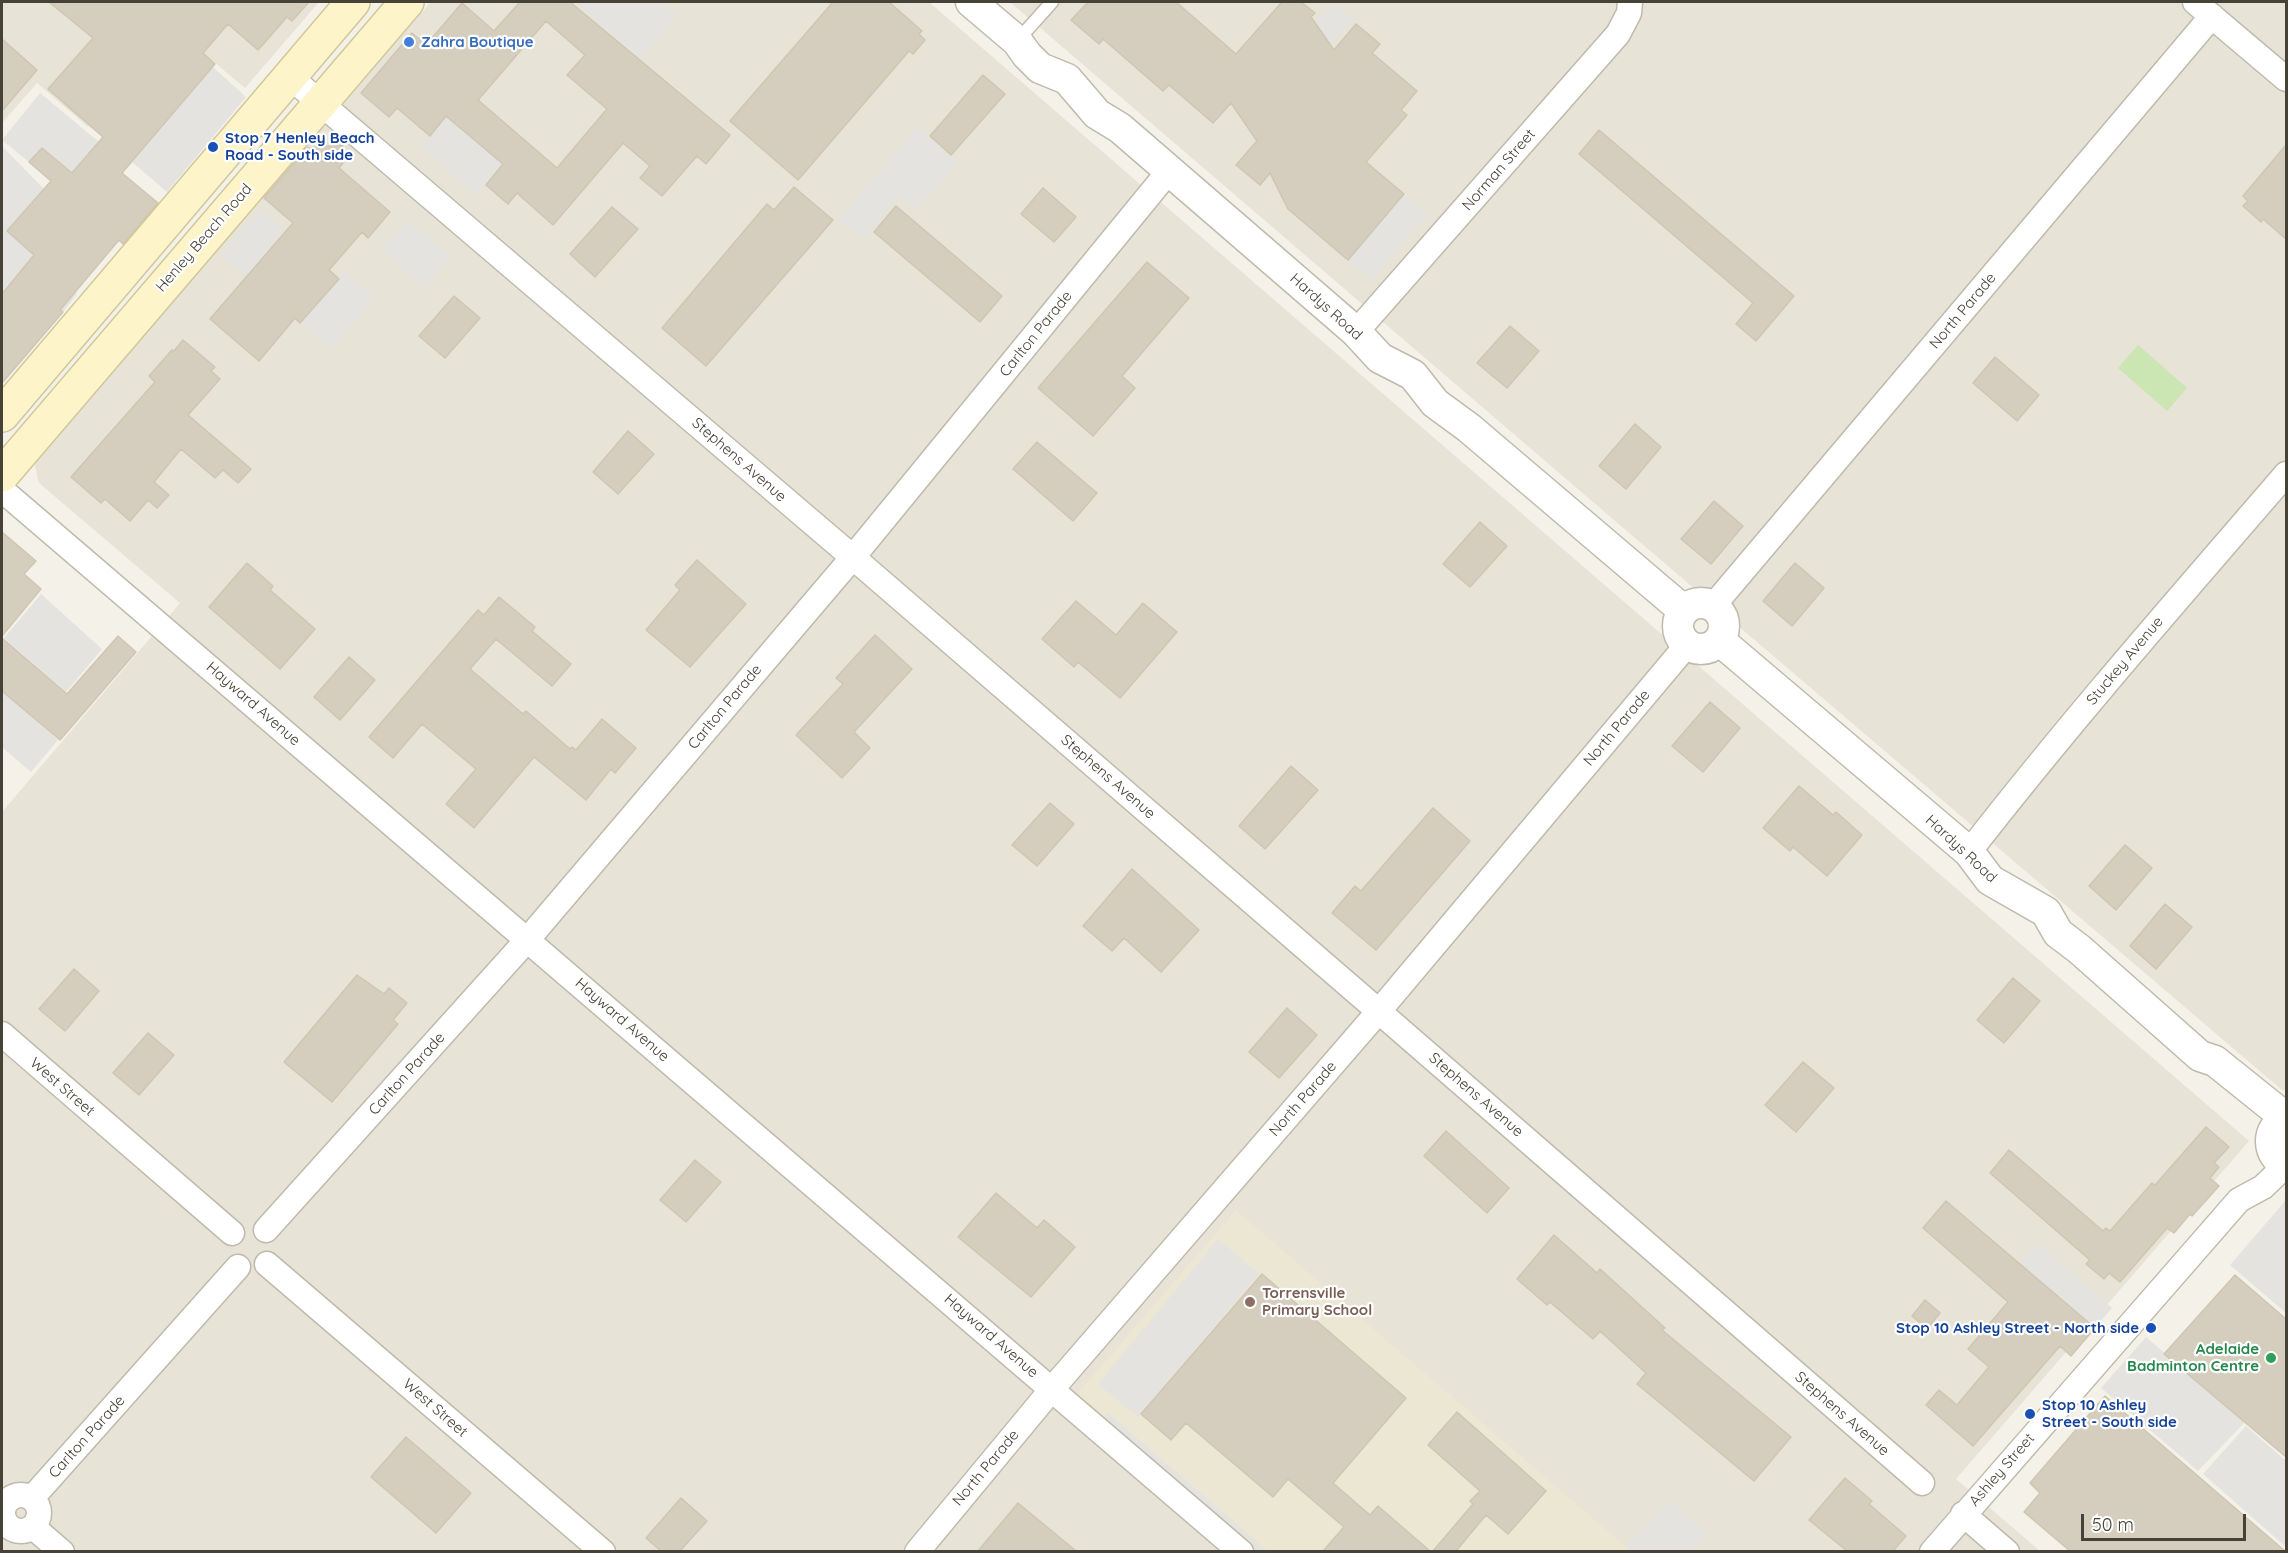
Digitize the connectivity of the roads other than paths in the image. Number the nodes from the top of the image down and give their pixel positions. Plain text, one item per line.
1 (353, 2) edge
2 (407, 2) edge
3 (971, 2) edge
4 (1052, 2) edge
5 (1630, 2) edge
6 (2203, 9) edge
7 (1017, 40) junction
8 (290, 76) junction
9 (2286, 79) edge
10 (321, 102) junction
11 (1169, 171) junction
12 (1356, 332) junction
13 (2, 415) edge
14 (2286, 474) edge
15 (2, 476) edge
16 (2, 490) edge
17 (853, 557) junction
18 (1713, 606) junction
19 (1683, 610) junction
20 (1719, 640) junction
21 (1687, 645) junction
22 (1969, 852) junction
23 (528, 939) junction
24 (1379, 1011) junction
25 (2, 1034) edge
26 (2281, 1142) edge
27 (266, 1230) junction
28 (232, 1233) junction
29 (267, 1264) junction
30 (238, 1267) junction
31 (1052, 1389) junction
32 (1922, 1483) dead end
33 (32, 1498) junction
34 (3, 1503) edge
35 (1963, 1514) junction
36 (15, 1532) edge
37 (62, 1551) edge
38 (603, 1551) edge
39 (917, 1551) edge
40 (1241, 1551) edge
41 (1932, 1551) edge
42 (2007, 1551) edge

1 - 8 main road
2 - 10 main road, Henley Beach Road
3 - 7 street, Hardys Road
4 - 7 lane
5 - 12 street, Norman Street
6 - 9 street
6 - 18 street, North Parade
7 - 11 street, Hardys Road
8 - 10 street, Stephens Avenue
8 - 13 main road
10 - 15 main road, Henley Beach Road
10 - 17 street, Stephens Avenue
11 - 12 street, Hardys Road
11 - 17 street, Carlton Parade
12 - 19 street, Hardys Road
14 - 22 street, Stuckey Avenue
16 - 23 street, Hayward Avenue
17 - 23 street, Carlton Parade
17 - 24 street, Stephens Avenue
18 - 19 street
18 - 20 street
19 - 21 street
20 - 21 street
20 - 22 street, Hardys Road
21 - 24 street, North Parade
22 - 26 street, Hardys Road
23 - 27 street, Carlton Parade
23 - 31 street, Hayward Avenue
24 - 31 street, North Parade
24 - 32 street, Stephens Avenue
25 - 28 street, West Street
26 - 35 street, Ashley Street
27 - 28 street
27 - 29 street
28 - 30 street
29 - 30 street
29 - 38 street, West Street
30 - 33 street, Carlton Parade
31 - 39 street, North Parade
31 - 40 street, Hayward Avenue
33 - 34 street
33 - 36 street
34 - 36 street
35 - 41 street, Ashley Street
35 - 42 street
36 - 37 street

